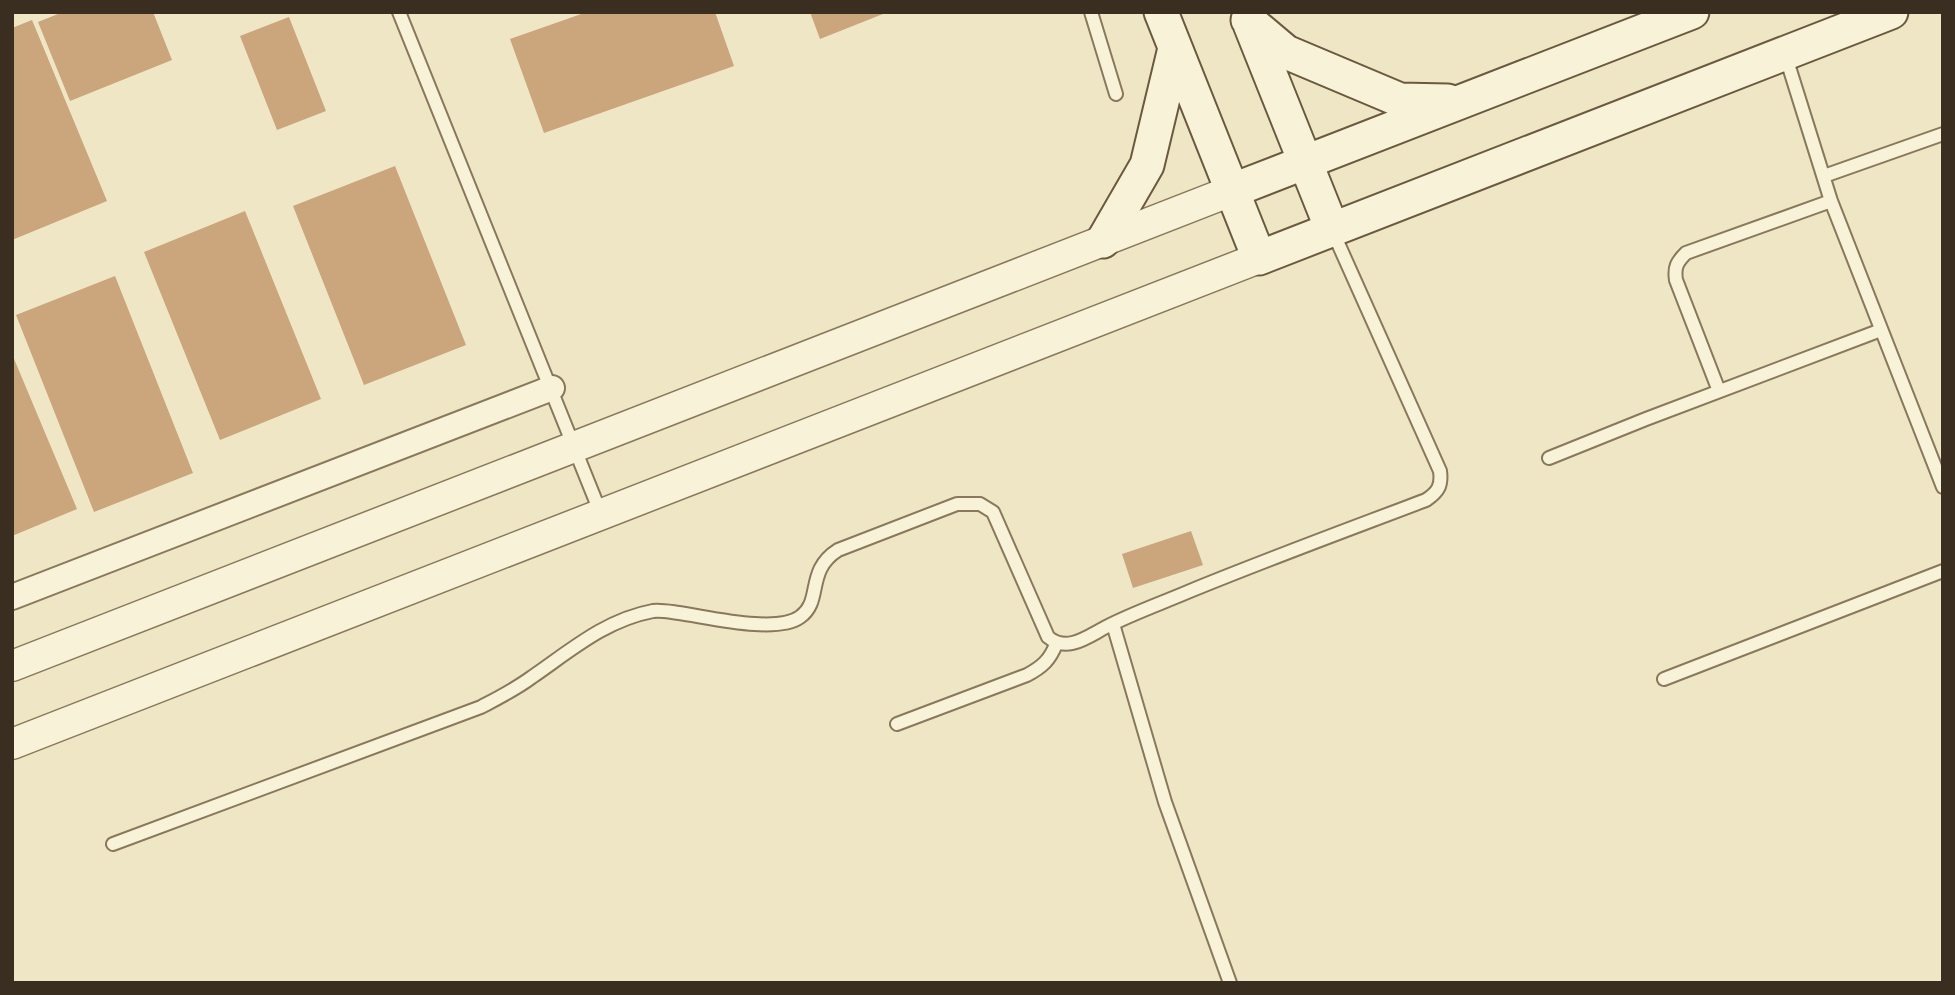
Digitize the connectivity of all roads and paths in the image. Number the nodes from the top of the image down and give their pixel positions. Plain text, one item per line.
1 (399, 12) edge
2 (1091, 12) edge
3 (1161, 12) edge
4 (1692, 12) edge
5 (1891, 12) edge
6 (1246, 16) edge
7 (1175, 48) junction
8 (1785, 54) junction
9 (1116, 94) dead end
10 (1464, 101) junction
11 (1943, 134) edge
12 (1305, 163) junction
13 (1824, 176) junction
14 (1231, 191) junction
15 (1831, 201) junction
16 (1332, 229) junction
17 (1103, 241) junction
18 (1259, 258) junction
19 (1881, 330) junction
20 (552, 388) junction
21 (1719, 391) junction
22 (575, 446) junction
23 (1549, 458) dead end
24 (1943, 487) edge
25 (601, 514) junction
26 (1943, 571) edge
27 (12, 597) edge
28 (1113, 624) junction
29 (1056, 644) junction
30 (12, 666) edge
31 (1664, 679) dead end
32 (897, 724) dead end
33 (12, 744) edge
34 (113, 844) dead end
35 (1230, 983) edge

1 - 20 lane
2 - 9 lane
3 - 7 main road
4 - 10 main road
5 - 8 main road
6 - 10 main road
6 - 12 main road
7 - 14 main road
7 - 17 main road
8 - 13 lane
8 - 16 main road
10 - 12 main road
11 - 13 lane
12 - 14 main road
12 - 16 main road
13 - 15 lane
14 - 17 street
14 - 18 main road
15 - 19 lane
15 - 21 lane
16 - 18 main road
16 - 28 lane
17 - 22 street
18 - 25 street
19 - 21 lane
19 - 24 lane
20 - 22 lane
20 - 27 street
21 - 23 lane
22 - 25 lane
22 - 30 street
25 - 33 street
26 - 31 lane
28 - 29 lane
28 - 35 lane
29 - 32 lane
29 - 34 lane

